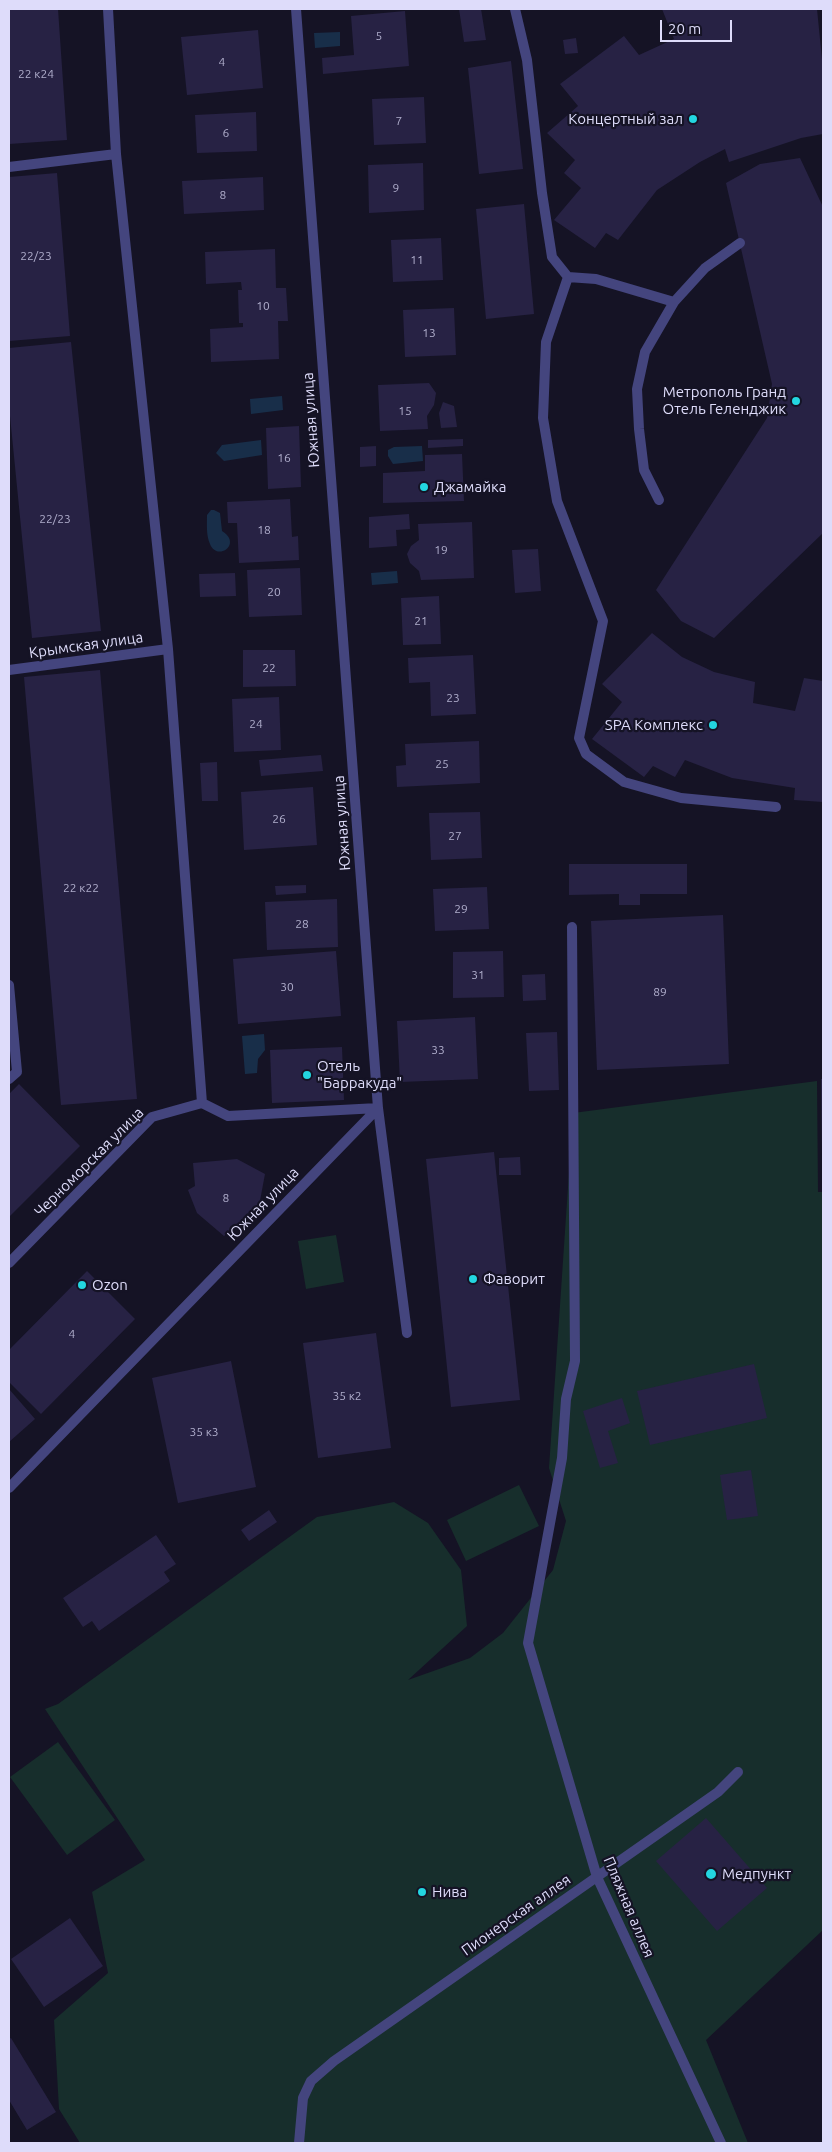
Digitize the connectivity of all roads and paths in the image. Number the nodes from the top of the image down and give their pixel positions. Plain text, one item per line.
1 (108, 9) edge
2 (296, 9) edge
3 (515, 9) edge
4 (116, 154) junction
5 (9, 167) edge
6 (740, 243) dead end
7 (568, 277) junction
8 (674, 302) junction
9 (659, 500) dead end
10 (168, 649) junction
11 (9, 670) edge
12 (776, 807) dead end
13 (572, 927) dead end
14 (9, 986) edge
15 (9, 1079) edge
16 (202, 1102) junction
17 (378, 1108) junction
18 (9, 1263) edge
19 (406, 1334) dead end
20 (9, 1488) edge
21 (738, 1772) dead end
22 (597, 1877) junction
23 (299, 2143) edge
24 (721, 2143) edge

1 - 4 street
2 - 17 street, Южная улица
3 - 7 street
4 - 5 street
4 - 10 street
6 - 8 street
7 - 8 street
7 - 12 street
8 - 9 street
10 - 11 street, Крымская улица
10 - 16 street
13 - 22 street, Пляжная аллея
14 - 15 street
16 - 17 street
16 - 18 street, Черноморская улица
17 - 19 street
17 - 20 street, Южная улица
21 - 22 street, Пионерская аллея
22 - 23 street, Пионерская аллея
22 - 24 street, Пляжная аллея

